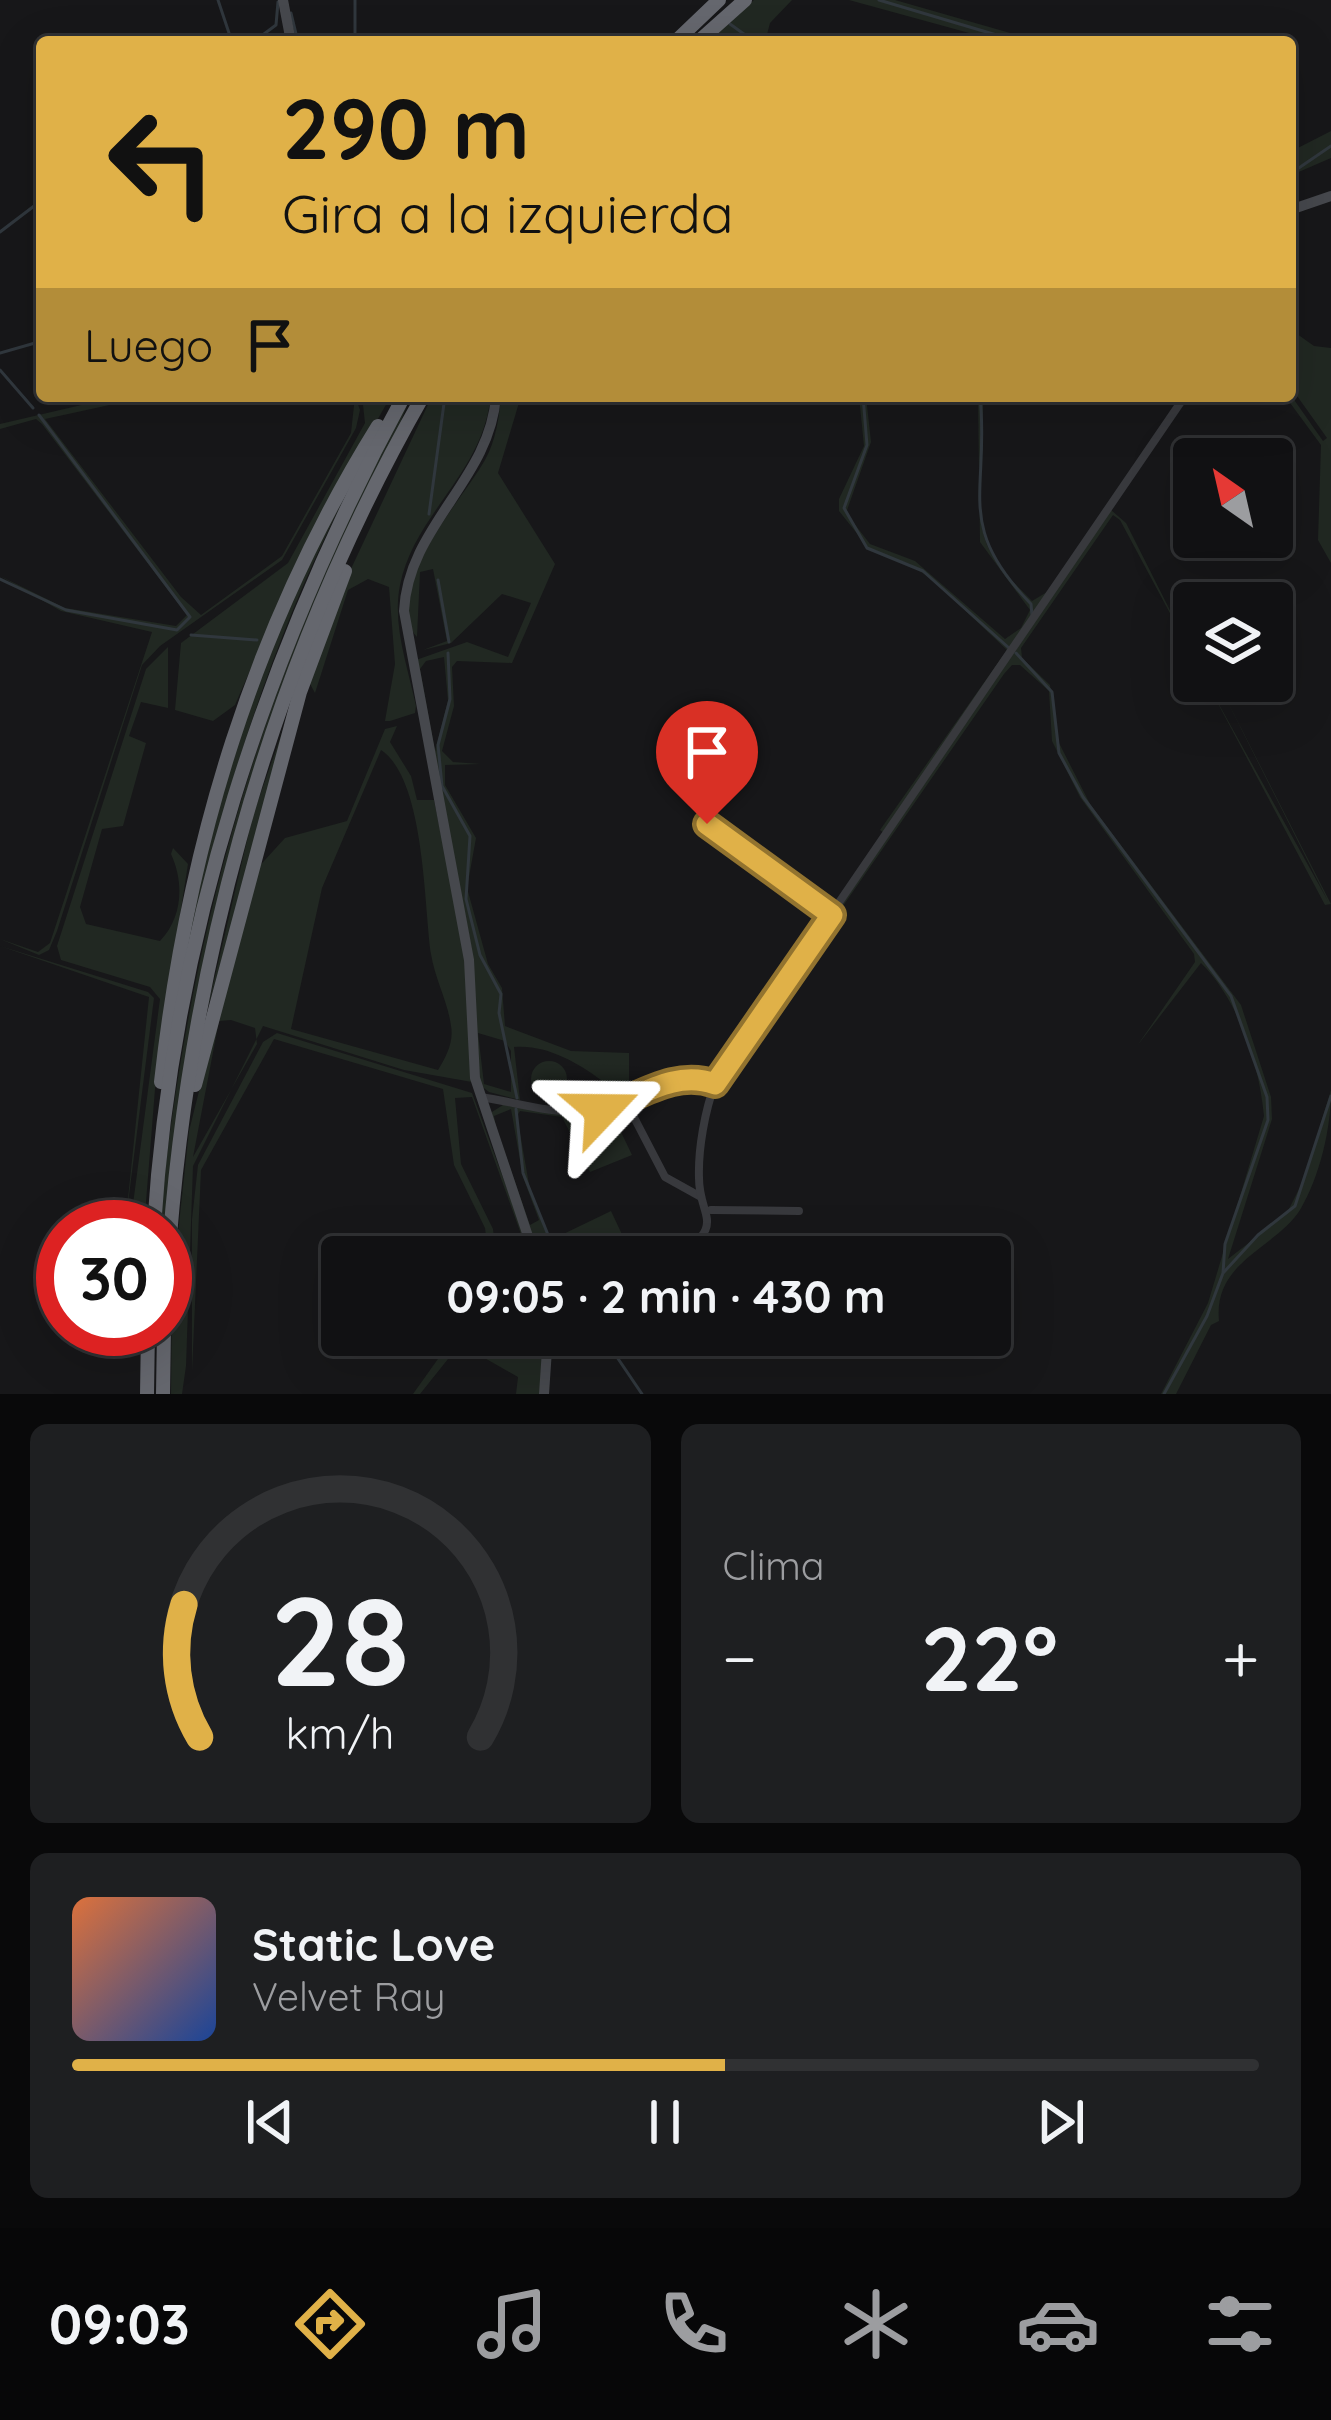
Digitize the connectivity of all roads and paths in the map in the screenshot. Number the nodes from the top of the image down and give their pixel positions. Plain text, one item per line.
1 (283, 0) edge
2 (719, 0) edge
3 (745, 0) edge
4 (290, 36) edge
5 (681, 36) edge
6 (705, 36) edge
7 (1331, 196) edge
8 (1296, 209) edge
9 (398, 402) edge
10 (420, 402) edge
11 (495, 402) edge
12 (1182, 402) edge
13 (707, 824) dead end
14 (832, 915) junction
15 (715, 1084) junction
16 (479, 1096) junction
17 (626, 1102) junction
18 (702, 1198) junction
19 (156, 1200) edge
20 (174, 1200) edge
21 (711, 1210) junction
22 (799, 1211) dead end
23 (528, 1236) edge
24 (698, 1236) edge
25 (148, 1356) edge
26 (164, 1356) edge
27 (547, 1356) edge
28 (148, 1394) edge
29 (163, 1394) edge
30 (544, 1394) edge

1 - 4 street
2 - 5 highway
3 - 6 highway
7 - 8 street
9 - 19 highway
10 - 20 highway
11 - 16 street
12 - 14 street
13 - 14 street
14 - 15 street
15 - 17 street
15 - 18 street
16 - 17 street
16 - 23 street
17 - 18 street
18 - 21 street
21 - 22 street
21 - 24 street
25 - 28 highway
26 - 29 highway
27 - 30 street

